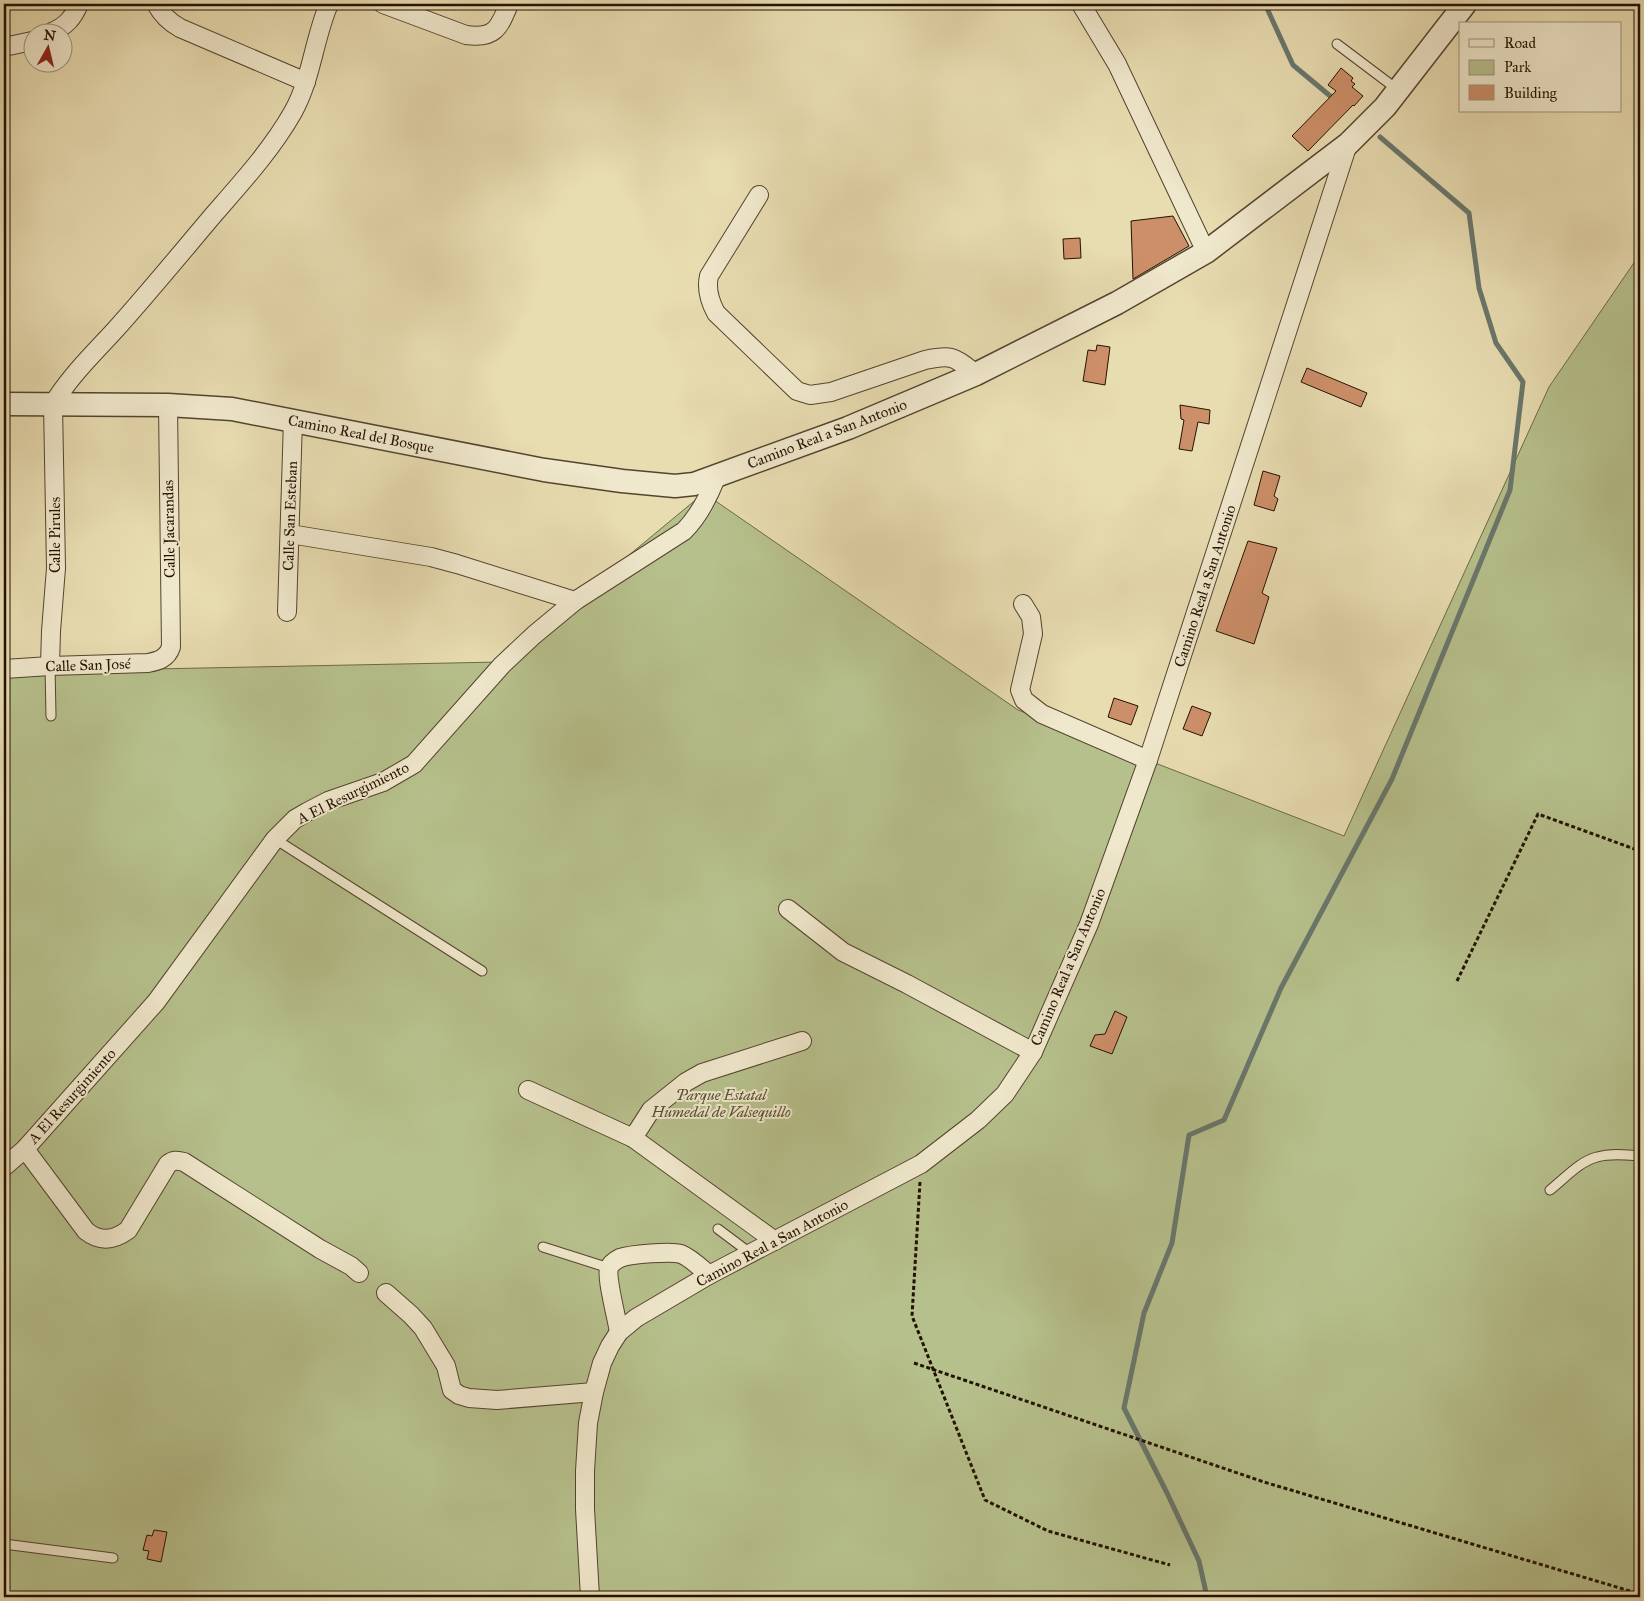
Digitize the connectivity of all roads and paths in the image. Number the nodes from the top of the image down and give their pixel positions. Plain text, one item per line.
1 (79, 4) edge
2 (156, 4) edge
3 (329, 4) edge
4 (383, 4) edge
5 (509, 4) edge
6 (1081, 4) edge
7 (1465, 4) edge
8 (67, 22) edge
9 (22, 43) edge
10 (1337, 44) dead end
11 (4, 47) edge
12 (306, 82) junction
13 (1398, 90) junction
14 (1348, 144) junction
15 (759, 195) dead end
16 (1206, 252) junction
17 (976, 374) junction
18 (4, 404) edge
19 (53, 404) junction
20 (168, 405) junction
21 (293, 420) junction
22 (716, 478) junction
23 (290, 534) junction
24 (575, 602) junction
25 (1023, 604) dead end
26 (287, 612) dead end
27 (169, 653) joint
28 (50, 666) junction
29 (4, 669) edge
30 (51, 716) dead end
31 (1148, 760) junction
32 (275, 840) junction
33 (1640, 851) edge
34 (788, 909) dead end
35 (482, 971) dead end
36 (1457, 981) dead end
37 (802, 1041) dead end
38 (1033, 1052) junction
39 (528, 1090) dead end
40 (633, 1138) junction
41 (25, 1149) junction
42 (1640, 1156) edge
43 (922, 1164) junction
44 (4, 1167) edge
45 (1550, 1190) dead end
46 (718, 1229) dead end
47 (775, 1241) junction
48 (542, 1247) dead end
49 (750, 1253) junction
50 (609, 1268) junction
51 (359, 1273) dead end
52 (709, 1275) junction
53 (386, 1294) dead end
54 (619, 1332) junction
55 (914, 1363) dead end
56 (934, 1370) junction
57 (594, 1392) junction
58 (4, 1544) edge
59 (113, 1558) dead end
60 (1170, 1565) dead end
61 (1640, 1594) edge
62 (590, 1597) edge

1 - 8 street
2 - 12 street
3 - 12 street
4 - 5 street
6 - 16 street
7 - 13 street, Camino Real a San Antonio
9 - 11 street
10 - 13 lane
12 - 19 street
13 - 14 street, Camino Real a San Antonio
14 - 16 street, Camino Real a San Antonio
14 - 31 street, Camino Real a San Antonio
15 - 17 street
16 - 17 street, Camino Real a San Antonio
17 - 22 street, Camino Real a San Antonio
18 - 19 street, Camino Real del Bosque
19 - 20 street, Camino Real del Bosque
19 - 28 street, Calle Pirules
20 - 21 street, Camino Real del Bosque
20 - 27 street, Calle Jacarandas
21 - 22 street, Camino Real del Bosque
21 - 23 street, Calle San Esteban
22 - 24 street, A El Resurgimiento
23 - 24 street
23 - 26 street, Calle San Esteban
24 - 32 street, A El Resurgimiento
25 - 31 street
27 - 28 street, Calle San José
28 - 29 street, Calle San José
28 - 30 lane
31 - 38 street, Camino Real a San Antonio
32 - 35 lane
32 - 41 street, A El Resurgimiento
33 - 36 path
34 - 38 street
37 - 40 street
38 - 43 street, Camino Real a San Antonio
39 - 40 street
40 - 47 street
41 - 44 street, A El Resurgimiento
41 - 51 street
42 - 45 lane
43 - 47 street, Camino Real a San Antonio
43 - 56 path
46 - 49 lane
47 - 49 street, Camino Real a San Antonio
48 - 50 lane
49 - 52 street, Camino Real a San Antonio
50 - 52 street
50 - 54 street
52 - 54 street, Camino Real a San Antonio
53 - 57 street
54 - 57 street, Camino Real a San Antonio
55 - 56 path
56 - 60 path
56 - 61 path
57 - 62 street, Camino Real a San Antonio
58 - 59 lane

